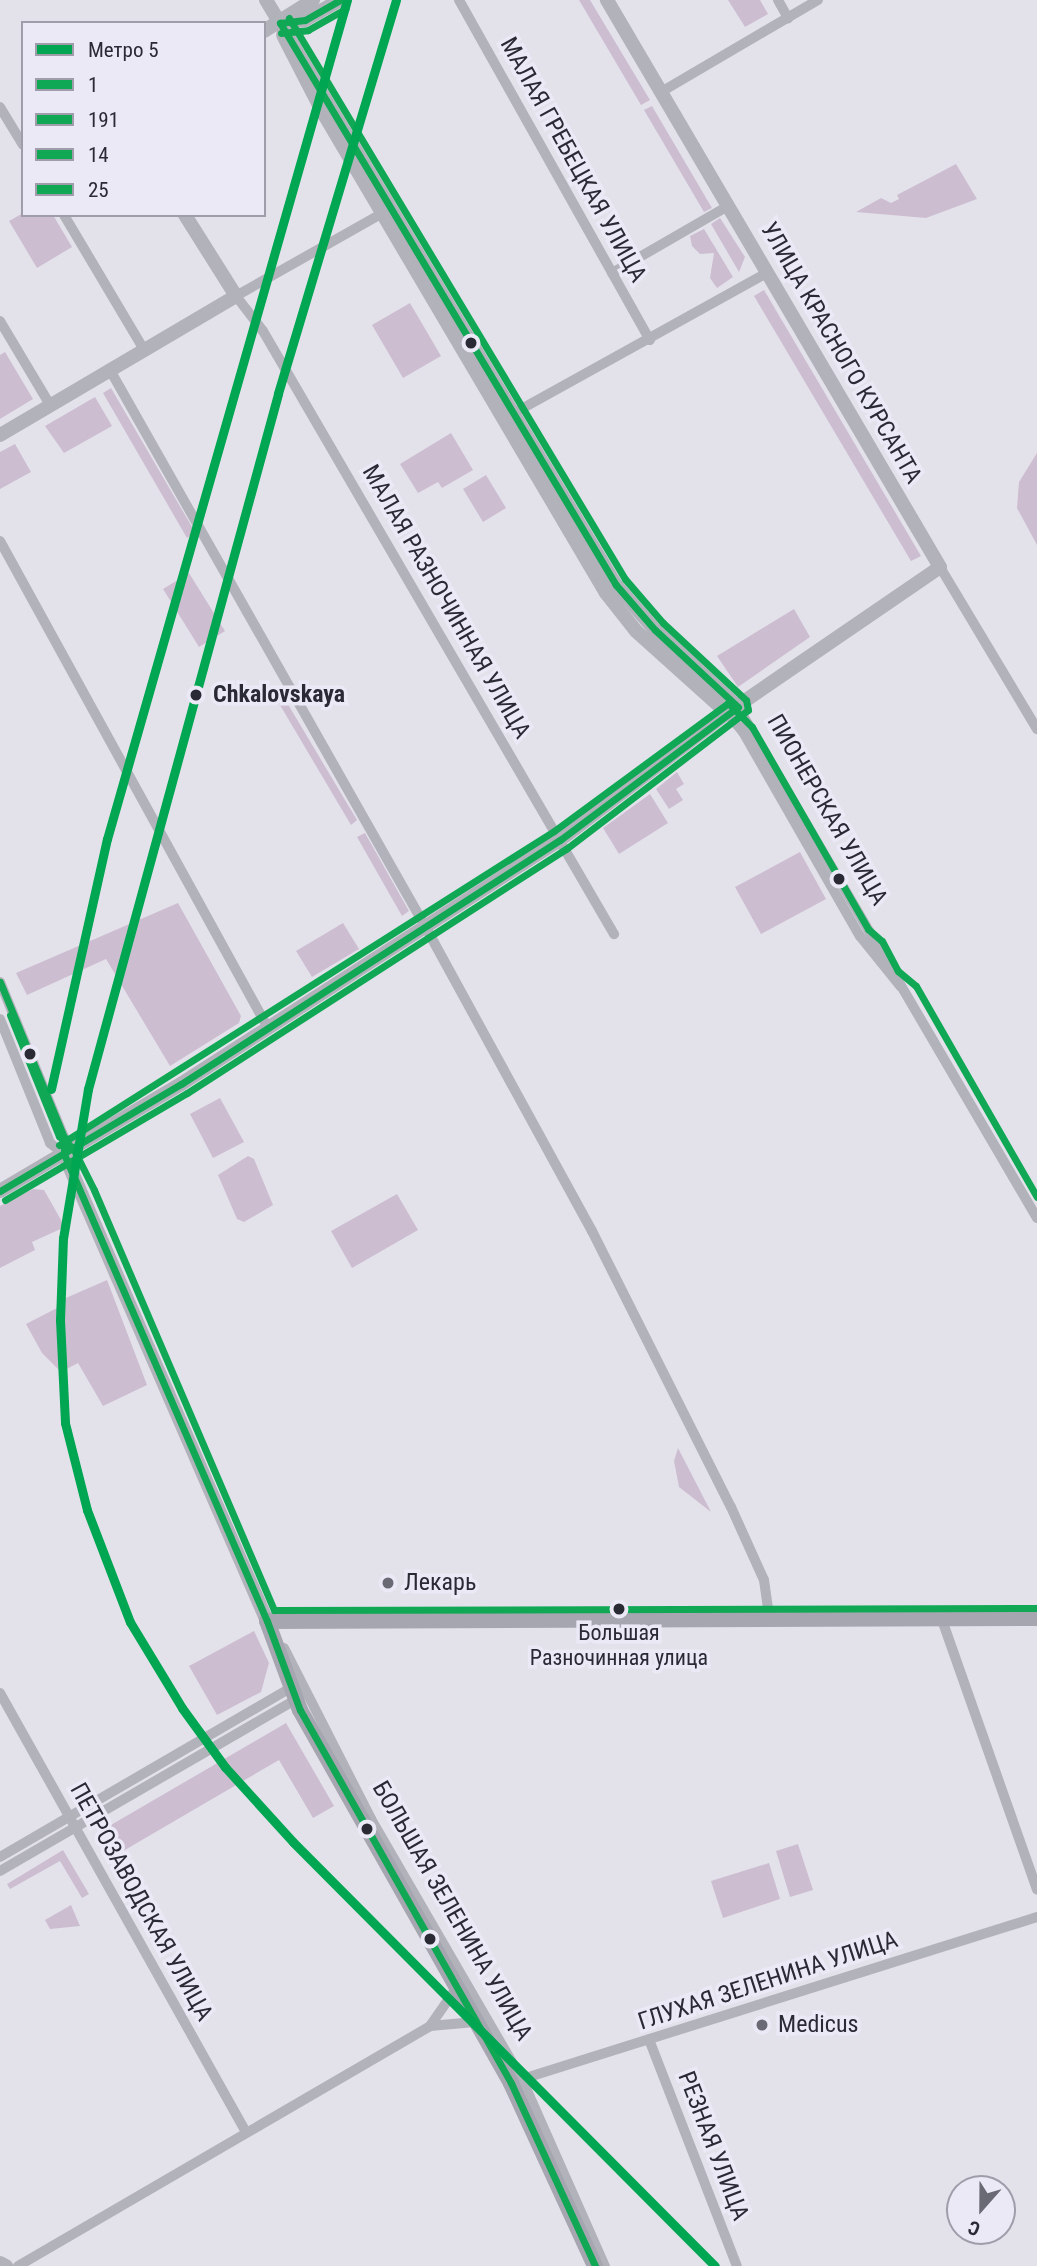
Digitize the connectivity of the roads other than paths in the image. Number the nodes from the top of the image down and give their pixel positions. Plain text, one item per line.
1 (266, 0) edge
2 (313, 0) edge
3 (340, 0) edge
4 (459, 0) edge
5 (607, 0) edge
6 (778, 0) edge
7 (818, 0) edge
8 (788, 18) junction
9 (280, 23) junction
10 (266, 30) edge
11 (661, 92) junction
12 (0, 107) edge
13 (21, 142) edge
14 (728, 206) junction
15 (387, 211) junction
16 (65, 217) edge
17 (186, 217) edge
18 (612, 273) junction
19 (767, 273) junction
20 (236, 296) junction
21 (0, 321) edge
22 (650, 340) junction
23 (144, 350) junction
24 (110, 370) junction
25 (50, 405) junction
26 (508, 417) junction
27 (0, 435) edge
28 (0, 541) edge
29 (940, 567) junction
30 (732, 710) junction
31 (1037, 729) edge
32 (560, 840) junction
33 (425, 926) junction
34 (614, 934) dead end
35 (0, 982) edge
36 (907, 991) junction
37 (0, 1019) edge
38 (268, 1028) junction
39 (64, 1154) junction
40 (0, 1191) edge
41 (1037, 1218) edge
42 (769, 1616) junction
43 (941, 1617) junction
44 (1037, 1618) edge
45 (267, 1621) junction
46 (0, 1693) edge
47 (293, 1694) junction
48 (69, 1816) junction
49 (75, 1827) junction
50 (0, 1857) edge
51 (0, 1871) edge
52 (1037, 1890) edge
53 (1037, 1916) edge
54 (457, 1987) junction
55 (475, 2022) junction
56 (430, 2026) junction
57 (650, 2042) junction
58 (517, 2081) junction
59 (246, 2132) junction
60 (0, 2263) edge
61 (6, 2266) edge
62 (18, 2266) edge
63 (595, 2266) edge
64 (605, 2266) edge
65 (737, 2266) edge

1 - 9 street, ПИОНЕРСКАЯ УЛИЦА
2 - 9 street
3 - 9 street
4 - 18 street, МАЛАЯ ГРЕБЕЦКАЯ УЛИЦА
5 - 11 street, УЛИЦА КРАСНОГО КУРСАНТА
6 - 8 street
7 - 8 street
8 - 11 street
9 - 10 street
9 - 15 street, ПИОНЕРСКАЯ УЛИЦА
11 - 14 street, УЛИЦА КРАСНОГО КУРСАНТА
12 - 13 street
14 - 18 street
14 - 19 street, УЛИЦА КРАСНОГО КУРСАНТА
15 - 20 street
15 - 26 street, ПИОНЕРСКАЯ УЛИЦА
16 - 23 street
17 - 20 street
18 - 22 street, МАЛАЯ ГРЕБЕЦКАЯ УЛИЦА
19 - 22 street
19 - 29 street, УЛИЦА КРАСНОГО КУРСАНТА
20 - 23 street
20 - 32 street, МАЛАЯ РАЗНОЧИННАЯ УЛИЦА
21 - 25 street
22 - 26 street
23 - 24 street
24 - 25 street
24 - 33 street
25 - 27 street
26 - 30 street, ПИОНЕРСКАЯ УЛИЦА
28 - 38 street
29 - 30 street
29 - 31 street, УЛИЦА КРАСНОГО КУРСАНТА
30 - 32 street
30 - 36 street, ПИОНЕРСКАЯ УЛИЦА
30 - 36 street, ПИОНЕРСКАЯ УЛИЦА
32 - 33 street
32 - 34 street, МАЛАЯ РАЗНОЧИННАЯ УЛИЦА
33 - 38 street
33 - 42 street
35 - 39 street, БОЛЬШАЯ ЗЕЛЕНИНА УЛИЦА
36 - 41 street, ПИОНЕРСКАЯ УЛИЦА
37 - 39 street, БОЛЬШАЯ ЗЕЛЕНИНА УЛИЦА
38 - 39 street
39 - 40 street
39 - 45 street, БОЛЬШАЯ ЗЕЛЕНИНА УЛИЦА
42 - 43 main road
42 - 45 main road
43 - 44 main road
43 - 52 street
45 - 47 main road, БОЛЬШАЯ ЗЕЛЕНИНА УЛИЦА
45 - 58 street, БОЛЬШАЯ ЗЕЛЕНИНА УЛИЦА
46 - 48 street, ПЕТРОЗАВОДСКАЯ УЛИЦА
47 - 48 street
47 - 49 street
47 - 54 main road, БОЛЬШАЯ ЗЕЛЕНИНА УЛИЦА
48 - 49 street, ПЕТРОЗАВОДСКАЯ УЛИЦА
48 - 50 street
49 - 51 street
49 - 59 street, ПЕТРОЗАВОДСКАЯ УЛИЦА
53 - 57 street, ГЛУХАЯ ЗЕЛЕНИНА УЛИЦА
54 - 55 main road, БОЛЬШАЯ ЗЕЛЕНИНА УЛИЦА
54 - 56 street
55 - 56 street
55 - 58 main road, БОЛЬШАЯ ЗЕЛЕНИНА УЛИЦА
56 - 59 street
57 - 58 street, ГЛУХАЯ ЗЕЛЕНИНА УЛИЦА
57 - 65 street, РЕЗНАЯ УЛИЦА
58 - 63 main road, БОЛЬШАЯ ЗЕЛЕНИНА УЛИЦА
58 - 64 street, БОЛЬШАЯ ЗЕЛЕНИНА УЛИЦА
59 - 62 street
60 - 61 street

